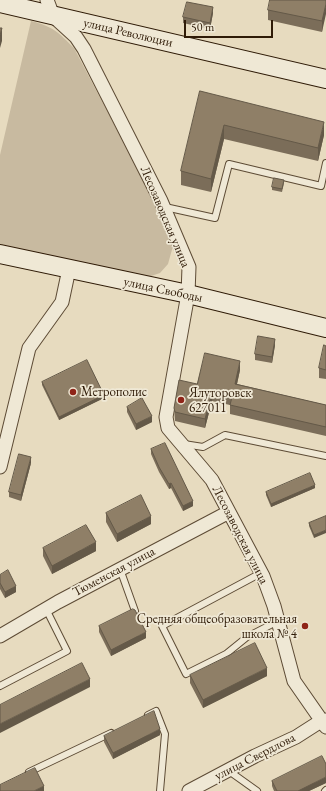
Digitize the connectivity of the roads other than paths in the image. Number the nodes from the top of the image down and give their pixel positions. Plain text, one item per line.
1 (0, 3) edge
2 (50, 8) edge
3 (326, 79) edge
4 (326, 162) edge
5 (324, 186) edge
6 (163, 206) junction
7 (0, 254) edge
8 (69, 269) junction
9 (188, 294) junction
10 (326, 328) edge
11 (181, 444) junction
12 (326, 456) edge
13 (0, 467) edge
14 (229, 512) junction
15 (120, 569) junction
16 (261, 573) junction
17 (46, 609) junction
18 (135, 611) edge
19 (278, 621) junction
20 (0, 636) edge
21 (0, 686) edge
22 (142, 718) edge
23 (324, 722) edge
24 (114, 732) edge
25 (228, 770) junction
26 (21, 776) edge
27 (160, 791) edge
28 (189, 791) edge
29 (257, 791) edge

1 - 2 street, улица Революции
2 - 3 street, улица Революции
2 - 6 street, Лесозаводская улица
4 - 5 lane
5 - 6 lane
6 - 9 street, Лесозаводская улица
7 - 8 street, улица Свободы
8 - 9 street, улица Свободы
8 - 13 street
9 - 10 street, улица Свободы
9 - 11 street, Лесозаводская улица
11 - 12 lane
11 - 14 street, Лесозаводская улица
14 - 15 street, Тюменская улица
14 - 16 street, Лесозаводская улица
15 - 17 street, Тюменская улица
15 - 18 lane
16 - 19 street, Лесозаводская улица
16 - 19 lane
17 - 20 street, Тюменская улица
17 - 21 lane
19 - 23 street, Лесозаводская улица
22 - 27 lane
23 - 25 street, улица Свердлова
24 - 26 lane
25 - 28 street, улица Свердлова
25 - 29 lane

